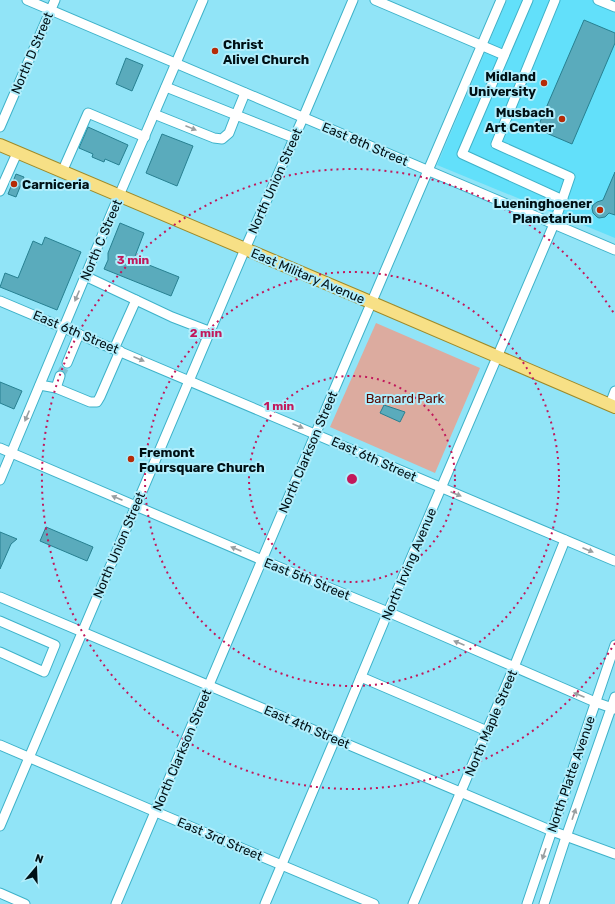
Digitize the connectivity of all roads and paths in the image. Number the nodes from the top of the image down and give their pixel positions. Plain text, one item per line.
1 (27, 0) edge
2 (55, 0) edge
3 (203, 0) edge
4 (353, 0) edge
5 (375, 0) edge
6 (501, 0) edge
7 (528, 0) edge
8 (555, 0) edge
9 (598, 0) edge
10 (615, 7) edge
11 (51, 10) junction
12 (481, 46) junction
13 (504, 55) junction
14 (176, 64) junction
15 (166, 87) junction
16 (245, 93) junction
17 (154, 114) junction
18 (236, 115) junction
19 (303, 118) junction
20 (0, 127) edge
21 (145, 137) junction
22 (294, 138) junction
23 (0, 145) edge
24 (17, 153) junction
25 (428, 171) junction
26 (62, 172) junction
27 (0, 191) edge
28 (120, 196) junction
29 (562, 200) junction
30 (554, 224) junction
31 (245, 249) junction
32 (615, 250) edge
33 (85, 276) junction
34 (0, 300) edge
35 (136, 300) junction
36 (372, 302) junction
37 (64, 327) junction
38 (211, 332) junction
39 (79, 334) junction
40 (117, 350) junction
41 (497, 356) junction
42 (67, 363) tunnel mouth
43 (60, 376) tunnel mouth
44 (190, 381) junction
45 (40, 385) junction
46 (56, 388) junction
47 (615, 391) edge
48 (612, 406) edge
49 (316, 434) junction
50 (0, 448) edge
51 (12, 453) junction
52 (0, 480) edge
53 (442, 488) junction
54 (136, 506) junction
55 (565, 540) junction
56 (262, 560) junction
57 (615, 562) edge
58 (0, 597) edge
59 (388, 612) junction
60 (0, 621) edge
61 (83, 632) junction
62 (615, 645) edge
63 (0, 652) edge
64 (514, 667) junction
65 (361, 677) junction
66 (209, 686) junction
67 (615, 697) edge
68 (595, 702) junction
69 (613, 709) edge
70 (487, 731) junction
71 (335, 739) junction
72 (0, 745) edge
73 (29, 757) junction
74 (461, 793) junction
75 (156, 812) junction
76 (0, 826) edge
77 (552, 831) junction
78 (566, 837) junction
79 (615, 854) edge
80 (282, 865) junction
81 (0, 893) edge
82 (25, 904) edge
83 (116, 904) edge
84 (265, 904) edge
85 (374, 904) edge
86 (413, 904) edge
87 (527, 904) edge
88 (544, 904) edge

1 - 11 street, East 8th Street
2 - 11 street, North D Street
3 - 14 street, North C Street
4 - 19 street, North Union Street
5 - 12 street
6 - 12 street, North Clarkson Street
7 - 13 street
8 - 29 street, North Irving Avenue
9 - 10 street
11 - 14 street, East 8th Street
11 - 20 street, North D Street
12 - 13 street
12 - 25 street, North Clarkson Street
13 - 29 street
14 - 15 street, North C Street
14 - 16 street, East 8th Street
15 - 17 street, North C Street
15 - 18 street
16 - 18 street
16 - 19 street, East 8th Street
17 -> 18 street
17 - 21 street, North C Street
18 - 22 street
19 - 22 street, North Union Street
19 - 25 street, East 8th Street
21 - 26 street
21 - 28 street, North C Street
22 - 31 street, North Union Street
23 - 24 main road, East Military Avenue
24 - 26 main road, East Military Avenue
24 - 27 street
25 - 30 street, East 8th Street
25 - 36 street, North Clarkson Street
26 - 28 main road, East Military Avenue
28 - 31 main road, East Military Avenue
28 - 33 street, North C Street
29 - 30 street, North Irving Avenue
30 - 32 street, East 8th Street
30 - 41 street, North Irving Avenue
31 - 36 main road, East Military Avenue
31 - 38 street, North Union Street
33 - 35 street
33 -> 37 street, North C Street
34 - 37 street, East 6th Street
35 - 38 street
35 - 40 street
36 - 41 main road, East Military Avenue
36 - 49 street, North Clarkson Street
37 - 39 street, East 6th Street
37 - 45 street, North C Street
38 - 44 street, North Union Street
39 - 40 street, East 6th Street
39 - 42 street
40 -> 44 street, East 6th Street
40 - 46 street
41 - 48 main road, East Military Avenue
41 - 53 street, North Irving Avenue
43 - 46 street
44 -> 49 street, East 6th Street
44 - 54 street, North Union Street
45 - 46 street
45 -> 51 street, North C Street
47 - 48 street
49 - 53 street, East 6th Street
49 - 56 street, North Clarkson Street
50 - 51 street, East 5th Street
51 - 52 street, North C Street
54 -> 51 street, East 5th Street
53 -> 55 street, East 6th Street
53 - 59 street, North Irving Avenue
56 -> 54 street, East 5th Street
54 - 61 street, North Union Street
55 -> 57 street, East 6th Street
55 - 64 street, North Maple Street
56 - 59 street, East 5th Street
56 - 66 street, North Clarkson Street
58 - 61 street, East 4th Street
64 -> 59 street, East 5th Street
59 - 65 street, North Irving Avenue
60 - 63 street
61 - 66 street, East 4th Street
61 - 73 street, North Union Street
62 - 68 street, North Platte Avenue
68 -> 64 street, East 5th Street
64 - 70 street, North Maple Street
65 - 70 street
65 - 71 street, North Irving Avenue
66 - 71 street, East 4th Street
66 - 75 street, North Clarkson Street
67 - 69 street, North Platte Avenue
68 - 69 street, East 5th Street
68 - 77 street, North Platte Avenue
78 -> 69 street, North Platte Avenue
70 - 74 street, North Maple Street
71 - 74 street, East 4th Street
71 - 80 street, North Irving Avenue
72 - 73 street, East 3rd Street
73 - 75 street, East 3rd Street
73 - 76 street, North Union Street
74 - 77 street, East 4th Street
74 - 86 street, North Maple Street
75 - 80 street, East 3rd Street
75 - 83 street, North Clarkson Street
77 - 78 street, East 4th Street
77 -> 87 street, North Platte Avenue
78 - 79 street, East 4th Street
78 - 88 street, North Platte Avenue
80 - 84 street, North Irving Avenue
80 - 85 street, East 3rd Street
81 - 82 street

